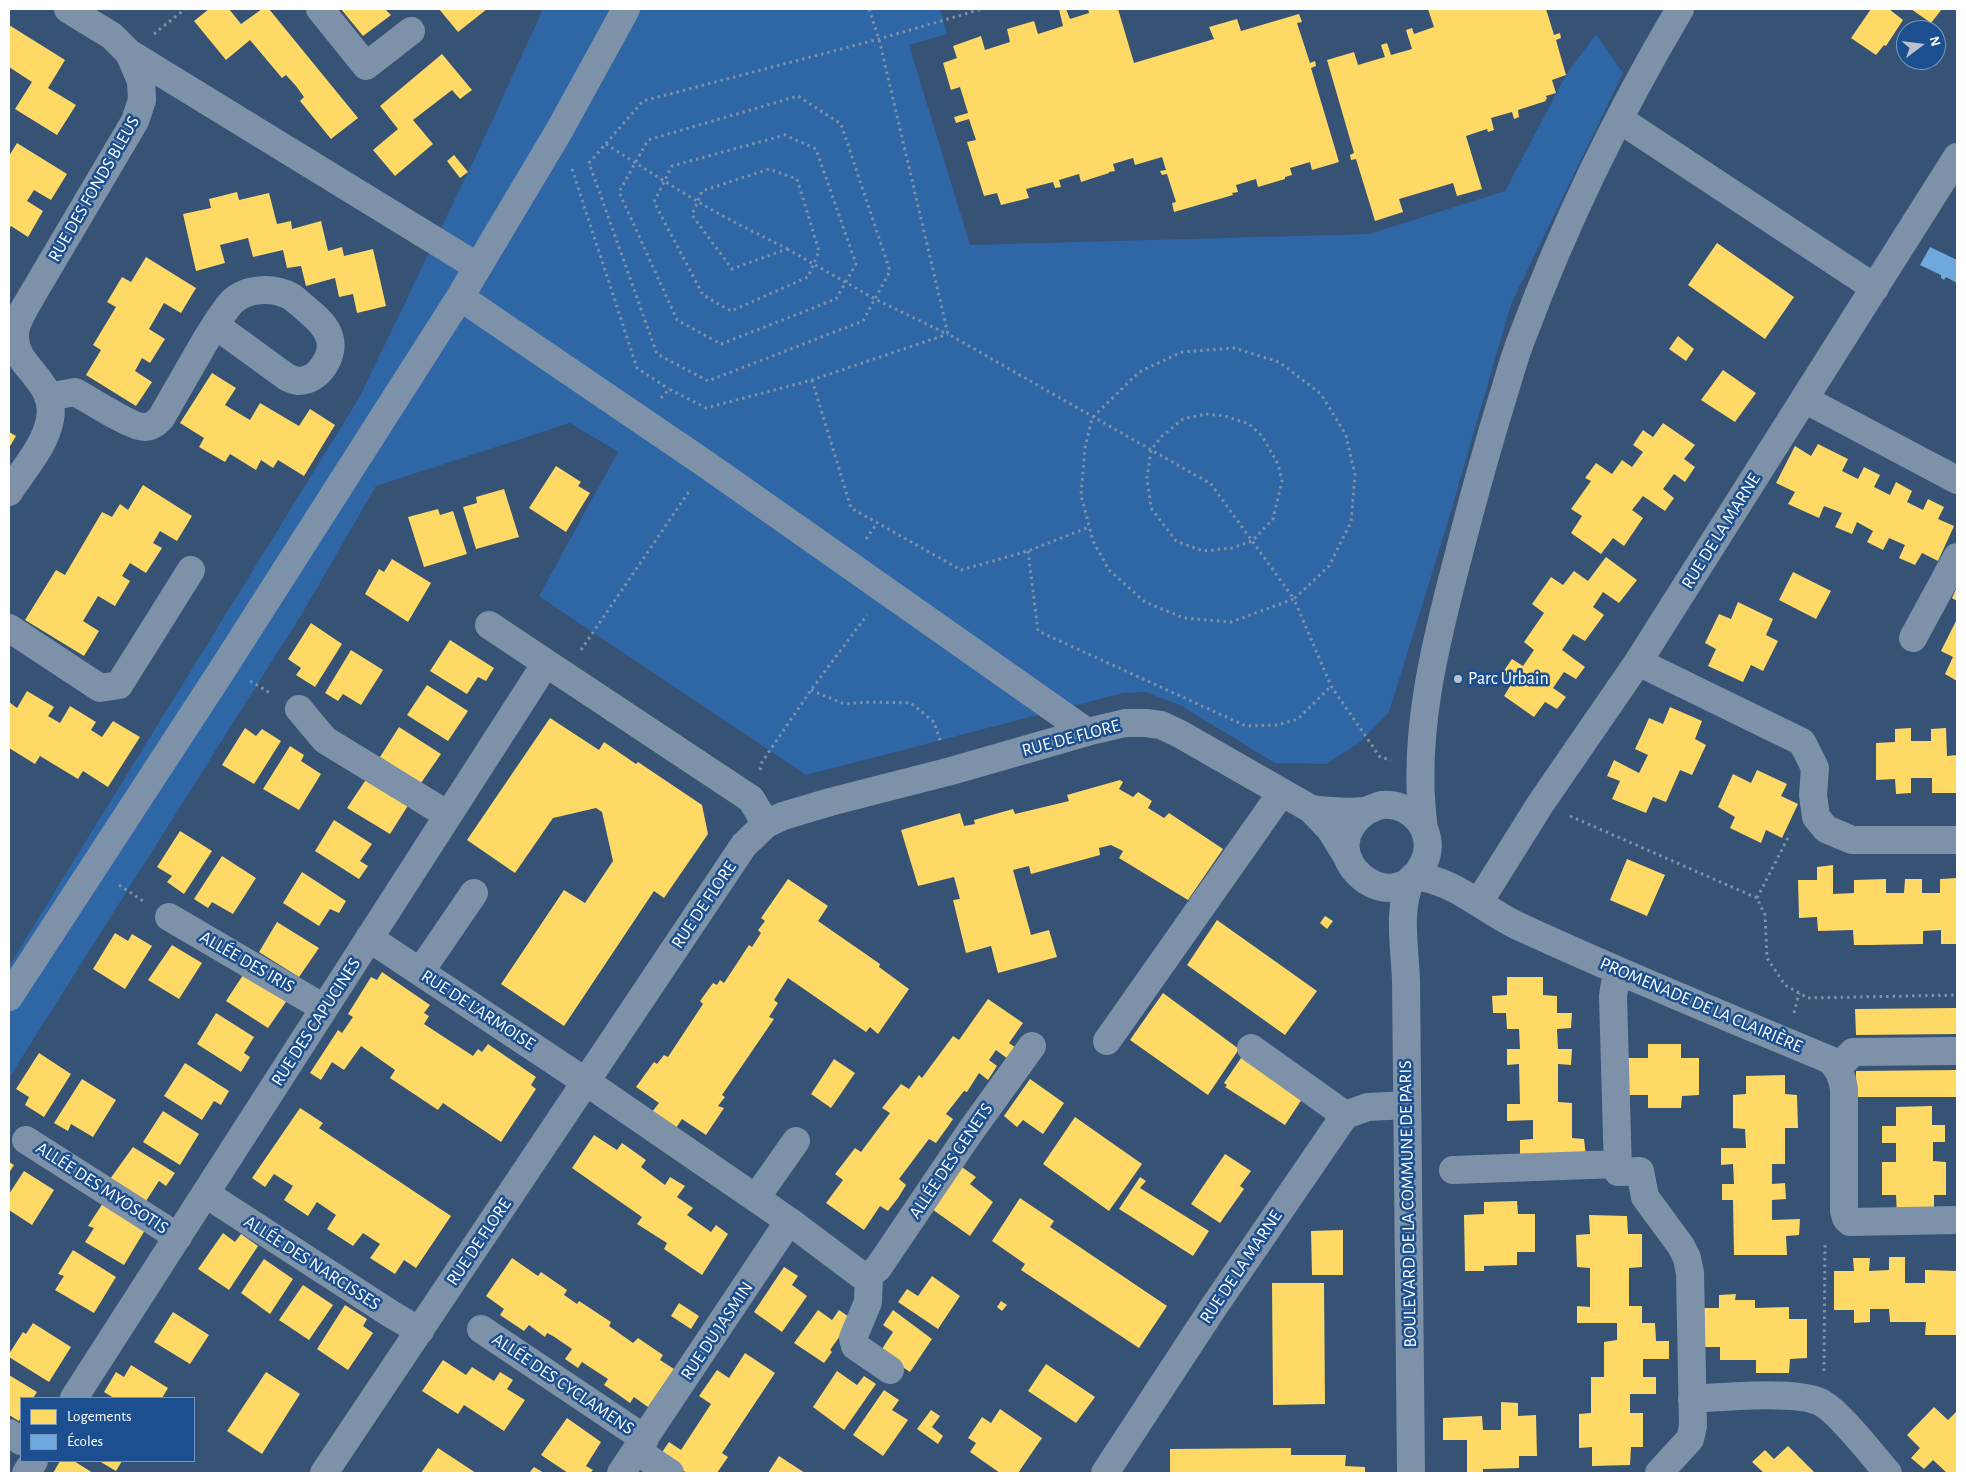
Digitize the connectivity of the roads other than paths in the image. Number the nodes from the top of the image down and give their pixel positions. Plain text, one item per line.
1 (68, 9) edge
2 (320, 9) edge
3 (626, 9) edge
4 (1680, 9) edge
5 (411, 31) dead end
6 (129, 53) junction
7 (1619, 119) junction
8 (1957, 157) edge
9 (478, 267) junction
10 (1875, 288) junction
11 (460, 297) junction
12 (215, 325) dead end
13 (17, 371) edge
14 (48, 397) junction
15 (1804, 400) junction
16 (1957, 480) edge
17 (9, 492) edge
18 (1957, 557) edge
19 (191, 570) dead end
20 (489, 624) dead end
21 (9, 628) edge
22 (1913, 638) dead end
23 (1638, 662) junction
24 (555, 669) junction
25 (299, 709) road end
26 (1087, 732) junction
27 (1417, 756) junction
28 (1282, 792) junction
29 (1373, 808) junction
30 (1311, 809) junction
31 (448, 815) junction
32 (766, 824) junction
33 (1426, 835) junction
34 (1957, 840) edge
35 (1348, 860) junction
36 (1413, 878) junction
37 (1370, 883) junction
38 (1451, 887) junction
39 (474, 893) dead end
40 (1479, 902) junction
41 (169, 917) road end
42 (1402, 934) junction
43 (370, 938) junction
44 (420, 972) junction
45 (1622, 972) junction
46 (9, 997) edge
47 (324, 1008) junction
48 (1106, 1041) dead end
49 (1032, 1046) dead end
50 (1251, 1048) dead end
51 (1957, 1051) edge
52 (1837, 1068) junction
53 (586, 1082) junction
54 (1407, 1105) junction
55 (1345, 1115) junction
56 (26, 1140) dead end
57 (796, 1141) dead end
58 (1618, 1164) junction
59 (1454, 1170) dead end
60 (206, 1194) junction
61 (756, 1198) junction
62 (1957, 1220) edge
63 (789, 1221) junction
64 (178, 1237) junction
65 (869, 1275) junction
66 (482, 1329) dead end
67 (420, 1331) junction
68 (890, 1370) dead end
69 (75, 1397) edge
70 (1692, 1399) junction
71 (9, 1433) edge
72 (20, 1440) edge
73 (641, 1445) junction
74 (33, 1462) edge
75 (26, 1473) edge
76 (324, 1473) edge
77 (622, 1473) edge
78 (670, 1473) edge
79 (1105, 1473) edge
80 (1410, 1473) edge
81 (1659, 1473) edge
82 (1888, 1473) edge

1 - 6 street, RUE DES FONDS BLEUS
2 - 5 street
3 - 9 street
4 - 7 street
6 - 9 street
6 - 13 street, RUE DES FONDS BLEUS
7 - 10 street
7 - 27 street
8 - 10 street, RUE DE LA MARNE
9 - 11 street
10 - 15 street, RUE DE LA MARNE
11 - 26 street
11 - 46 street
12 - 14 street
13 - 14 street, RUE DES FONDS BLEUS
14 - 17 street, RUE DES FONDS BLEUS
15 - 16 street
15 - 23 street, RUE DE LA MARNE
18 - 22 street
19 - 21 street
20 - 24 street
23 - 34 street
23 - 40 street, RUE DE LA MARNE
24 - 31 street, RUE DES CAPUCINES
24 - 32 street
25 - 31 street
26 - 28 street, RUE DE FLORE
26 - 32 street, RUE DE FLORE
27 - 29 street
27 - 33 street
28 - 30 street, RUE DE FLORE
28 - 48 street
29 - 30 street, RUE DE FLORE
29 - 33 street
29 - 35 street
30 - 35 street, RUE DE FLORE
31 - 43 street, RUE DES CAPUCINES
32 - 53 street, RUE DE FLORE
33 - 36 street
33 - 38 street, PROMENADE DE LA CLAIRIÈRE
35 - 37 street
36 - 37 street
36 - 38 street, PROMENADE DE LA CLAIRIÈRE
36 - 42 street, BOULEVARD DE LA COMMUNE DE PARIS
37 - 42 street, BOULEVARD DE LA COMMUNE DE PARIS
38 - 40 street, PROMENADE DE LA CLAIRIÈRE
39 - 44 street
40 - 45 street, PROMENADE DE LA CLAIRIÈRE
41 - 47 street, ALLÉE DES IRIS
42 - 54 street, BOULEVARD DE LA COMMUNE DE PARIS
43 - 44 street, RUE DE L’ARMOISE
43 - 47 street, RUE DES CAPUCINES
44 - 53 street, RUE DE L’ARMOISE
45 - 52 street, PROMENADE DE LA CLAIRIÈRE
45 - 58 street
47 - 60 street, RUE DES CAPUCINES
49 - 65 street, ALLÉE DES GENETS
50 - 55 street
51 - 52 street
52 - 62 street
53 - 61 street
53 - 67 street, RUE DE FLORE
54 - 55 street
54 - 80 street, BOULEVARD DE LA COMMUNE DE PARIS
55 - 79 street, RUE DE LA MARNE
56 - 64 street, ALLÉE DES MYOSOTIS
57 - 61 street
58 - 59 street
58 - 70 street
60 - 64 street, RUE DES CAPUCINES
60 - 67 street, ALLÉE DES NARCISSES
61 - 63 street
63 - 65 street
63 - 73 street, RUE DU JASMIN
64 - 69 street, RUE DES CAPUCINES
65 - 68 street
66 - 73 street, ALLÉE DES CYCLAMENS
67 - 76 street, RUE DE FLORE
70 - 81 street
70 - 82 street
71 - 72 street
73 - 77 street, RUE DU JASMIN
73 - 78 street, ALLÉE DES CYCLAMENS
74 - 75 street

